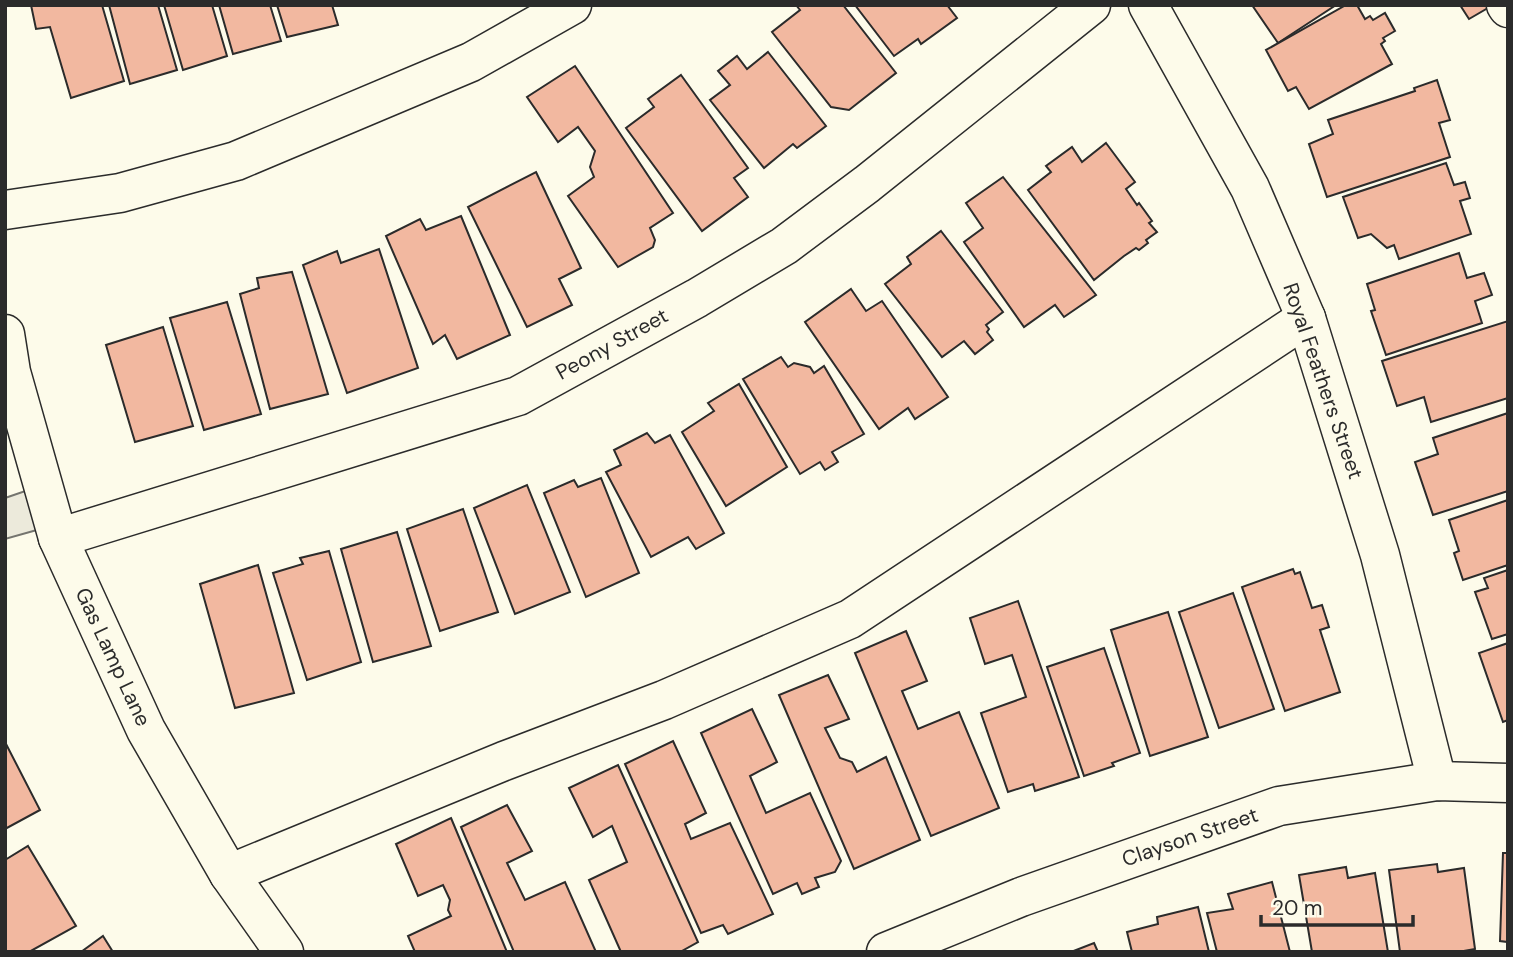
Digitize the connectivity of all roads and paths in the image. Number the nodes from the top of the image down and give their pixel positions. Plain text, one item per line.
1 (572, 5) edge
2 (1091, 5) edge
3 (1148, 5) edge
4 (5, 210) edge
5 (1306, 318) junction
6 (5, 334) edge
7 (58, 538) junction
8 (1437, 781) junction
9 (1508, 783) edge
10 (229, 874) junction
11 (284, 952) edge
12 (886, 952) edge

1 - 4 street
2 - 7 street, Peony Street
3 - 5 street, Royal Feathers Street
5 - 8 street, Royal Feathers Street
5 - 10 street
6 - 7 street, Gas Lamp Lane
7 - 10 street, Gas Lamp Lane
8 - 9 street, Clayson Street
8 - 12 street, Clayson Street
10 - 11 street, Gas Lamp Lane

